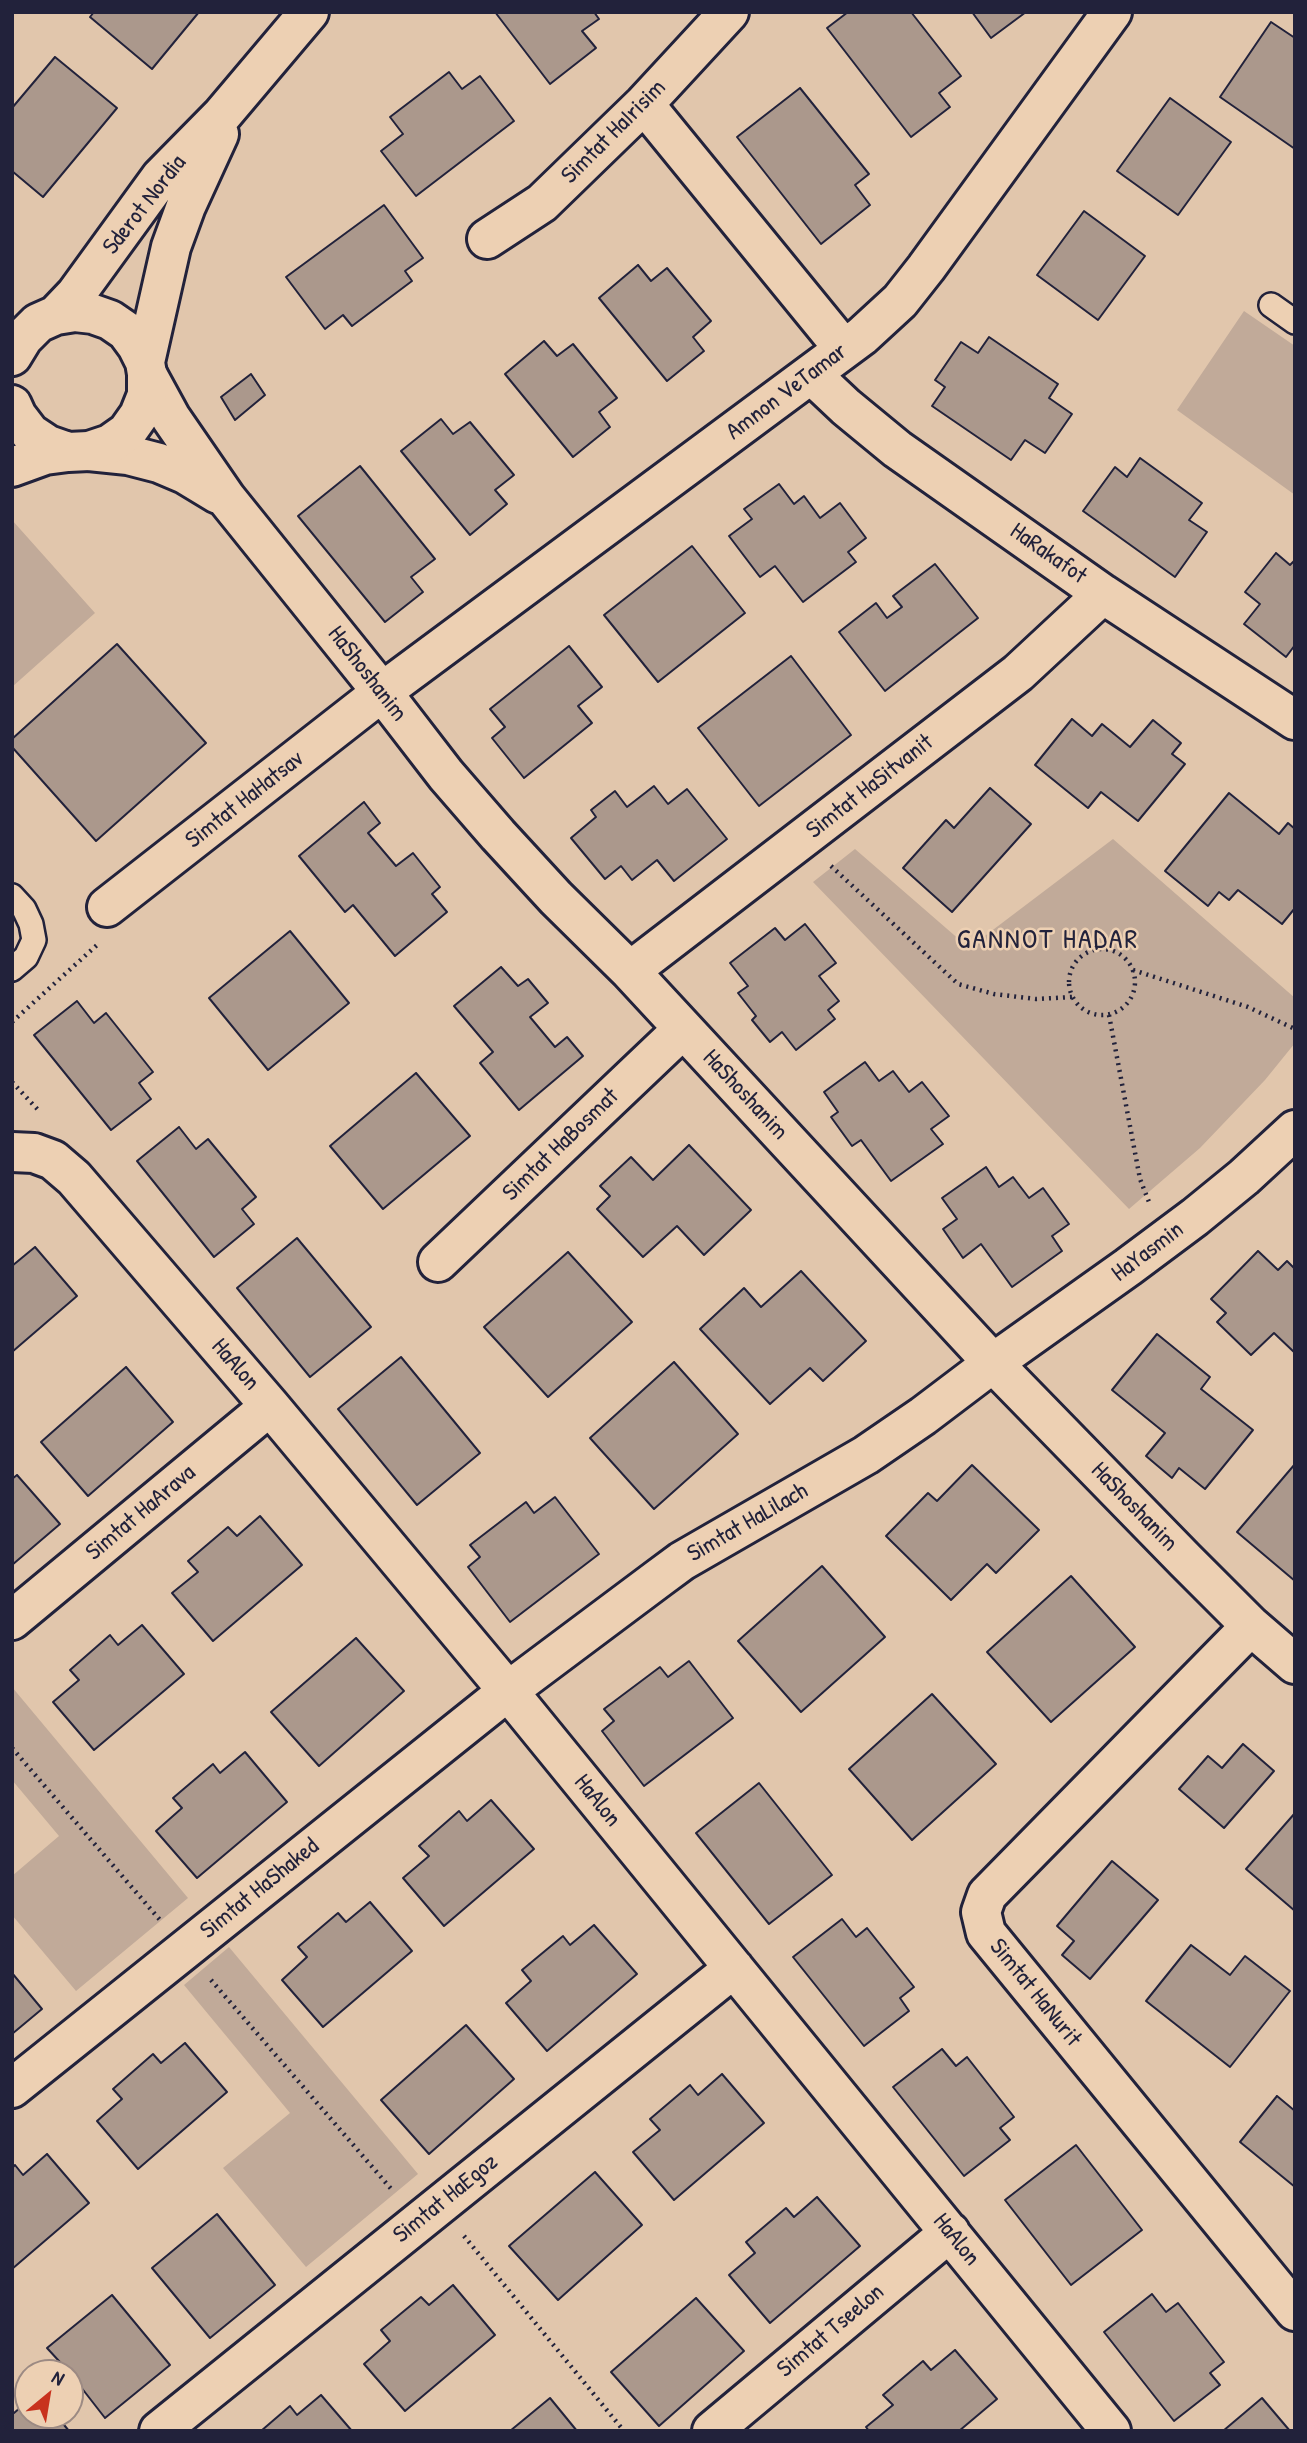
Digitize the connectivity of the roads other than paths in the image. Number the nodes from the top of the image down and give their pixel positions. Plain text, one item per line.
1 (309, 12) edge
2 (729, 12) edge
3 (1112, 12) edge
4 (237, 97) junction
5 (644, 104) junction
6 (487, 239) dead end
7 (1271, 305) dead end
8 (56, 315) junction
9 (1295, 322) edge
10 (844, 349) junction
11 (12, 356) edge
12 (146, 368) junction
13 (811, 374) junction
14 (12, 405) edge
15 (79, 451) junction
16 (12, 467) edge
17 (226, 498) junction
18 (1103, 594) junction
19 (382, 692) junction
20 (1295, 720) edge
21 (12, 896) edge
22 (107, 907) road end
23 (12, 969) edge
24 (630, 971) junction
25 (683, 1029) junction
26 (1295, 1130) edge
27 (12, 1152) edge
28 (438, 1262) dead end
29 (993, 1363) junction
30 (270, 1406) junction
31 (12, 1620) edge
32 (1251, 1626) junction
33 (1295, 1664) edge
34 (508, 1691) junction
35 (734, 1968) junction
36 (12, 2088) edge
37 (950, 2232) junction
38 (1295, 2311) edge
39 (159, 2431) edge
40 (712, 2431) edge
41 (1111, 2431) edge

1 - 4 street, Sderot Nordia
2 - 5 street, Simtat HaIrisim
3 - 10 street, Amnon VeTamar
4 - 8 street, Sderot Nordia
4 - 12 street, Sderot Nordia
5 - 6 street, Simtat HaIrisim
5 - 10 street
7 - 9 lane
8 - 11 street, Sderot Nordia
8 - 12 street, HaShoshanim
10 - 13 street, Amnon VeTamar
12 - 15 street, Sderot Nordia
12 - 17 street, HaShoshanim
13 - 18 street, HaRakafot
13 - 19 street, Amnon VeTamar
14 - 15 street
15 - 16 street
15 - 17 street, HaShoshanim
17 - 19 street, HaShoshanim
18 - 20 street, HaRakafot
18 - 24 street, Simtat HaSitvanit
19 - 22 street, Simtat HaHatsav
19 - 24 street, HaShoshanim
21 - 23 lane
24 - 25 street, HaShoshanim
25 - 28 street, Simtat HaBosmat
25 - 29 street, HaShoshanim
26 - 29 street, HaYasmin
27 - 30 street, HaAlon
29 - 32 street, HaShoshanim
29 - 34 street, Simtat HaLilach
30 - 31 street, Simtat HaArava
30 - 34 street, HaAlon
32 - 33 street, HaShoshanim
32 - 38 street, Simtat HaNurit
34 - 35 street, HaAlon
34 - 36 street, Simtat HaShaked
35 - 37 street, HaAlon
35 - 39 street, Simtat HaEgoz
37 - 40 street, Simtat Tseelon
37 - 41 street, HaAlon

